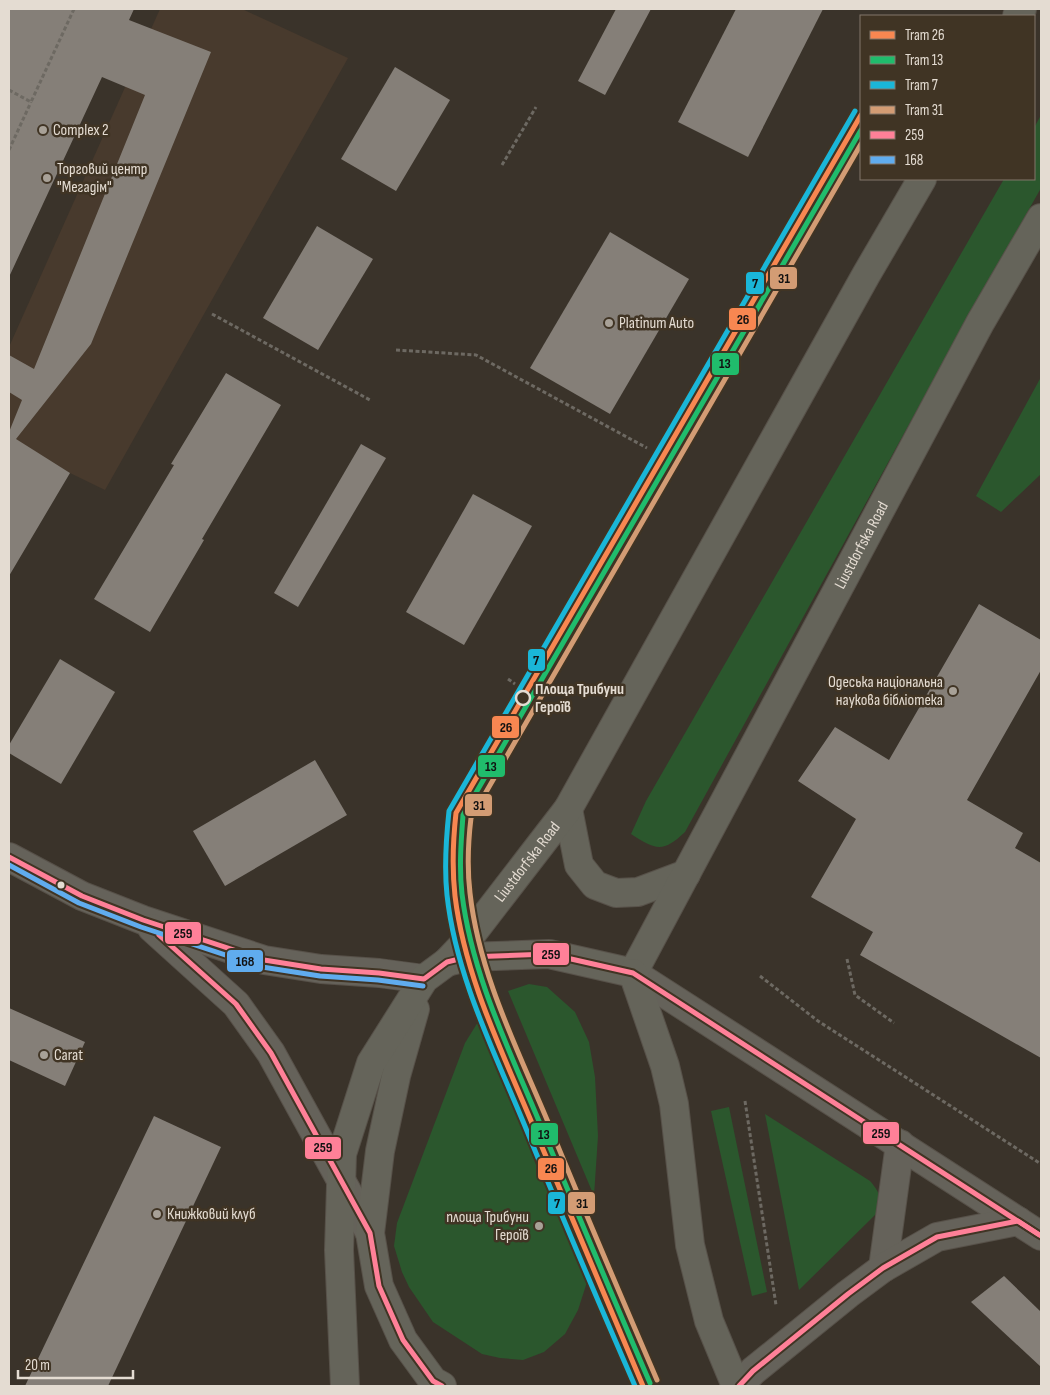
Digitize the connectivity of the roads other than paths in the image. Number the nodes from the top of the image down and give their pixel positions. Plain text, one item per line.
1 (921, 180) edge
2 (1041, 218) edge
3 (568, 809) junction
4 (9, 857) edge
5 (686, 874) junction
6 (143, 920) junction
7 (447, 962) junction
8 (633, 973) junction
9 (424, 979) junction
10 (900, 1144) junction
11 (341, 1179) junction
12 (1018, 1221) junction
13 (370, 1233) junction
14 (1041, 1236) edge
15 (883, 1268) junction
16 (345, 1383) edge
17 (442, 1386) edge
18 (738, 1386) edge

1 - 3 main road, Liustdorfska Road
2 - 5 main road, Liustdorfska Road
3 - 5 main road, Liustdorfska Road
3 - 7 main road, Liustdorfska Road
4 - 6 main road
5 - 8 main road, Liustdorfska Road
6 - 9 main road
6 - 11 main road
7 - 8 main road
7 - 9 main road
8 - 10 main road
8 - 18 main road
9 - 11 main road
9 - 13 main road
10 - 12 main road
10 - 15 main road
11 - 13 main road
11 - 16 main road
12 - 14 main road
12 - 15 main road
13 - 17 main road
15 - 18 main road

